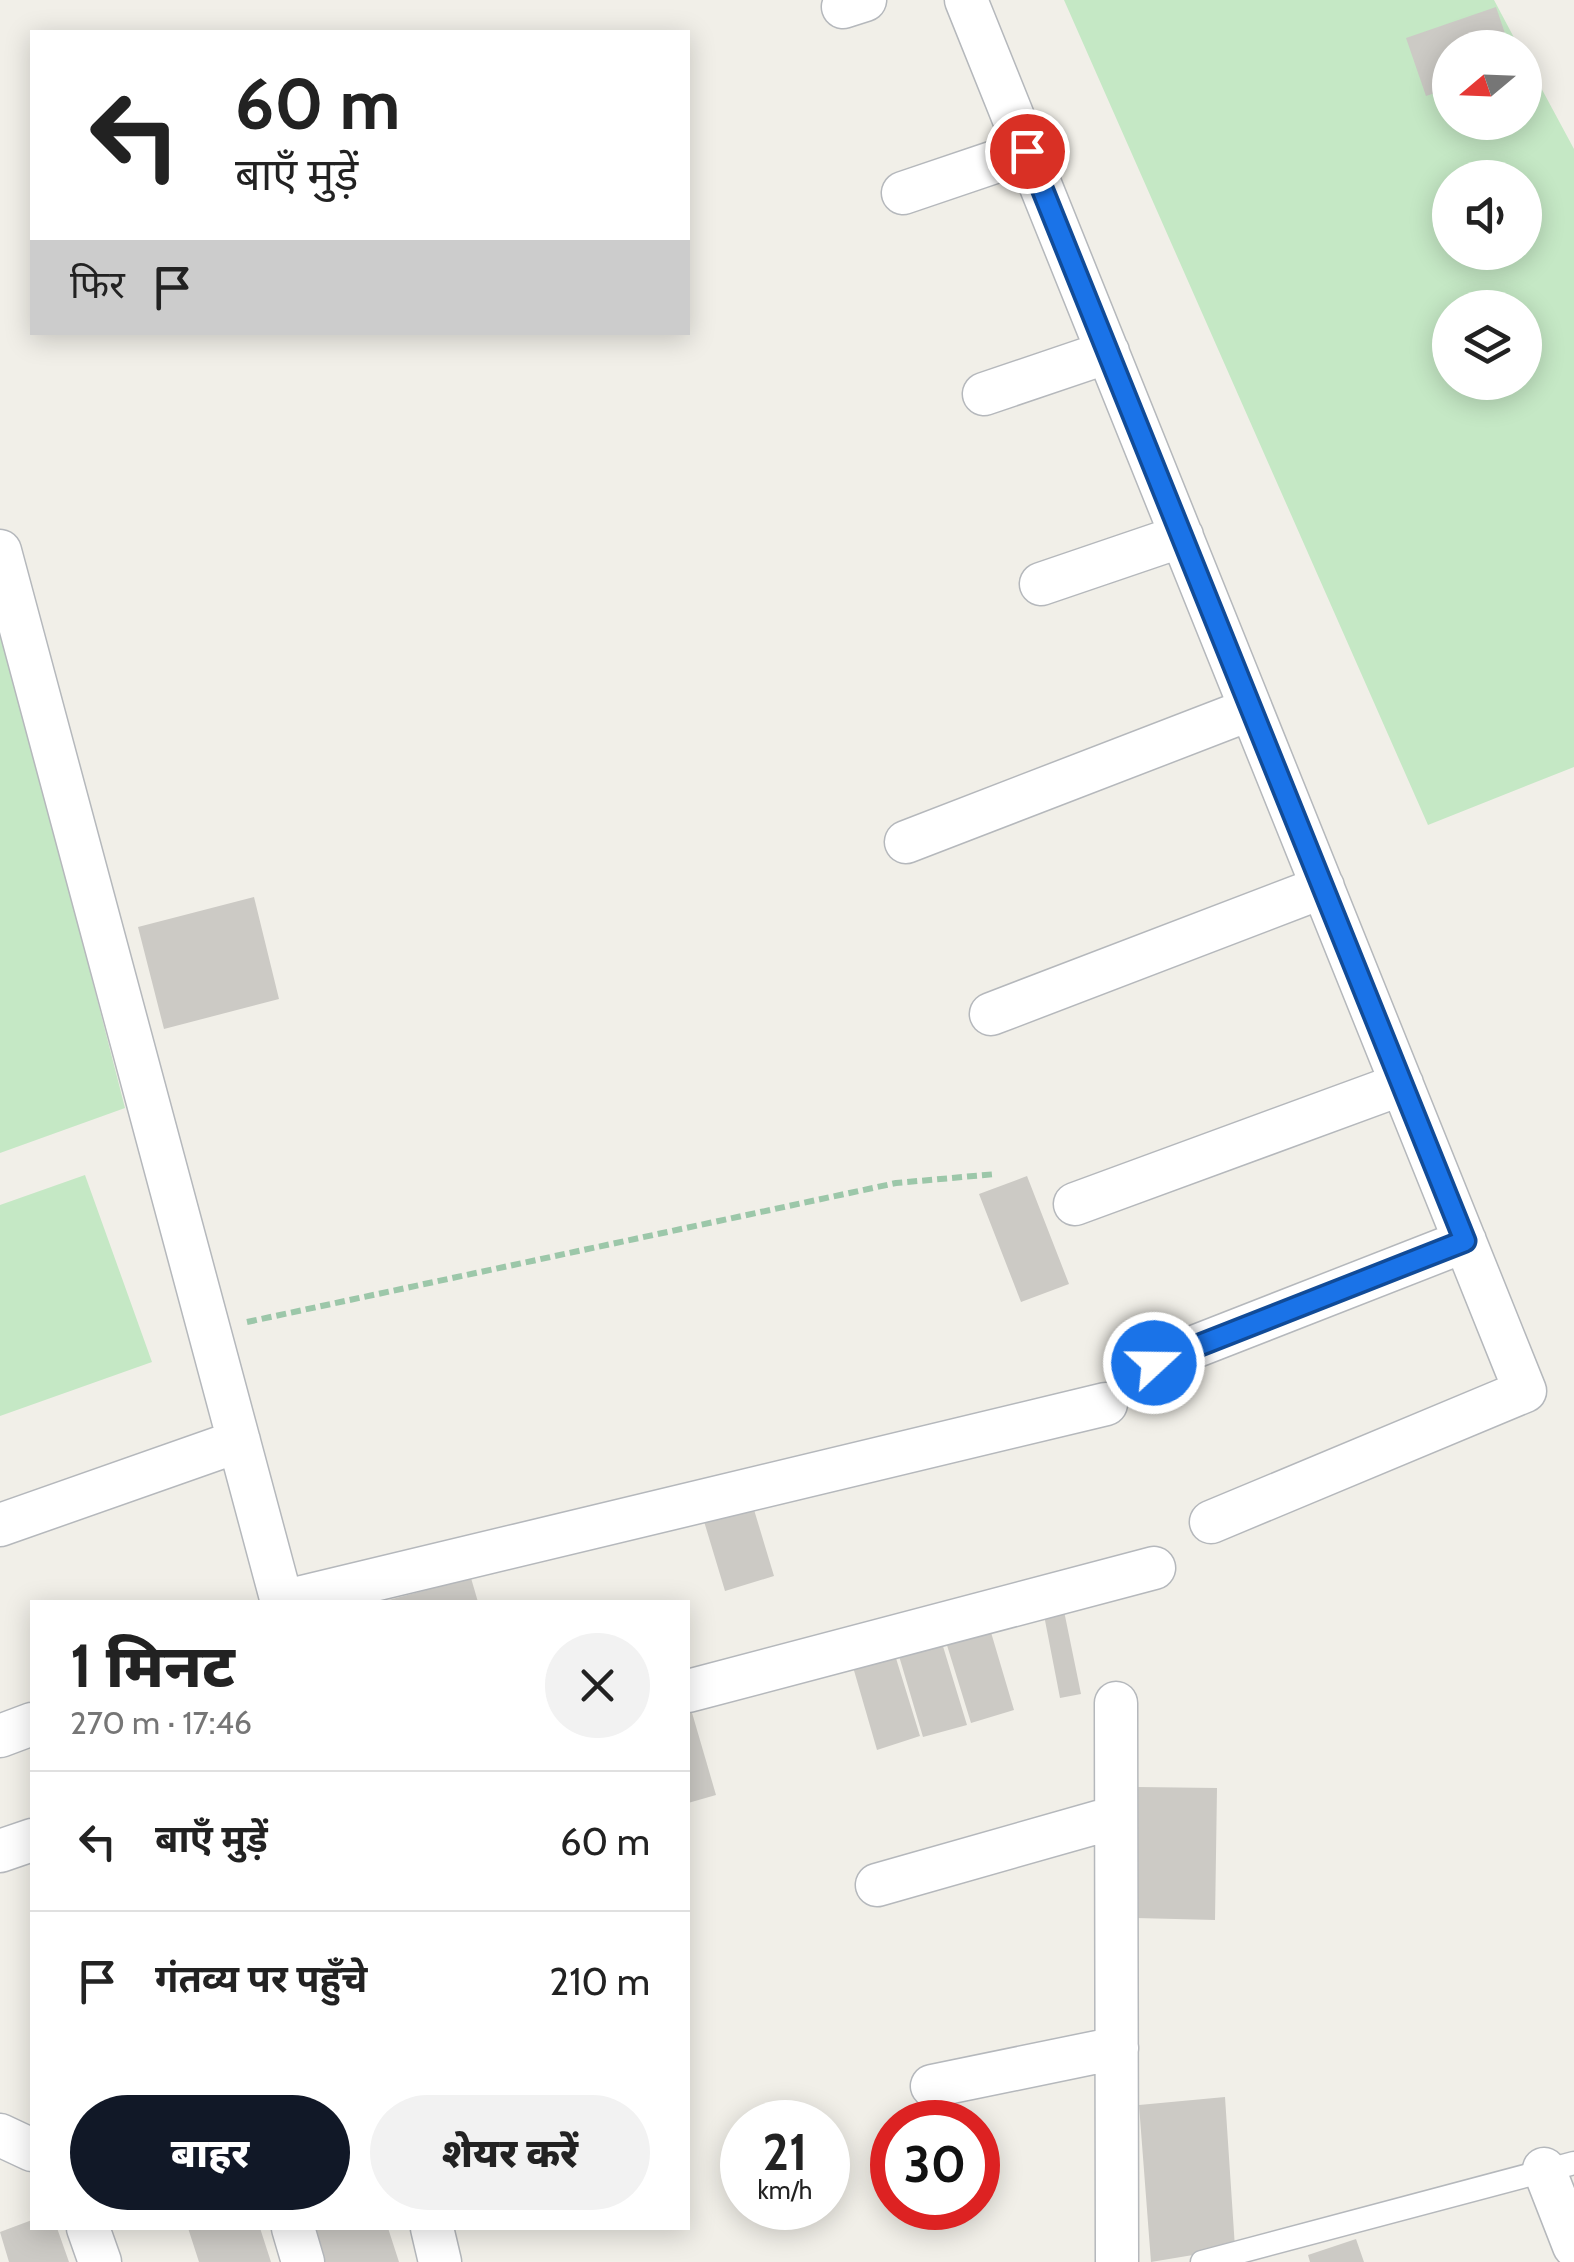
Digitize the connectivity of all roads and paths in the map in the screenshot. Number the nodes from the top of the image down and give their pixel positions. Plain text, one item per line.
1 (966, 0) edge
2 (1027, 151) junction
3 (904, 193) dead end
4 (1108, 352) junction
5 (984, 394) dead end
6 (1182, 536) junction
7 (0, 552) edge
8 (1041, 584) dead end
9 (1251, 709) junction
10 (906, 842) dead end
11 (1322, 887) junction
12 (991, 1014) dead end
13 (1402, 1084) junction
14 (996, 1174) dead end
15 (1075, 1204) dead end
16 (1465, 1241) junction
17 (209, 1332) junction
18 (1154, 1363) dead end
19 (1106, 1404) dead end
20 (238, 1441) junction
21 (1212, 1522) dead end
22 (0, 1525) edge
23 (1154, 1568) dead end
24 (281, 1600) edge
25 (290, 1600) edge
26 (690, 1690) edge
27 (1116, 1703) dead end
28 (30, 1725) edge
29 (0, 1736) edge
30 (1116, 1817) junction
31 (30, 1841) edge
32 (0, 1852) edge
33 (878, 1884) dead end
34 (1117, 2048) junction
35 (932, 2086) dead end
36 (0, 2135) edge
37 (30, 2149) edge
38 (1559, 2166) edge
39 (89, 2230) edge
40 (294, 2230) edge
41 (432, 2230) edge
42 (1574, 2246) edge
43 (100, 2262) edge
44 (304, 2262) edge
45 (440, 2262) edge
46 (1117, 2262) edge
47 (1202, 2262) edge

1 - 2 street
2 - 3 street
2 - 4 street
4 - 5 street
4 - 6 street
6 - 8 street
6 - 9 street
7 - 17 street
9 - 10 street
9 - 11 street
11 - 12 street
11 - 13 street
13 - 15 street
13 - 16 street
14 - 17 path
16 - 18 street
16 - 21 street
17 - 20 street
19 - 25 street
20 - 22 street
20 - 24 street
23 - 26 street
27 - 30 street
28 - 29 street
30 - 33 street
30 - 34 street
31 - 32 street
34 - 35 street
34 - 46 street
36 - 37 street
38 - 42 street
38 - 47 lane
39 - 43 street
40 - 44 street
41 - 45 street

